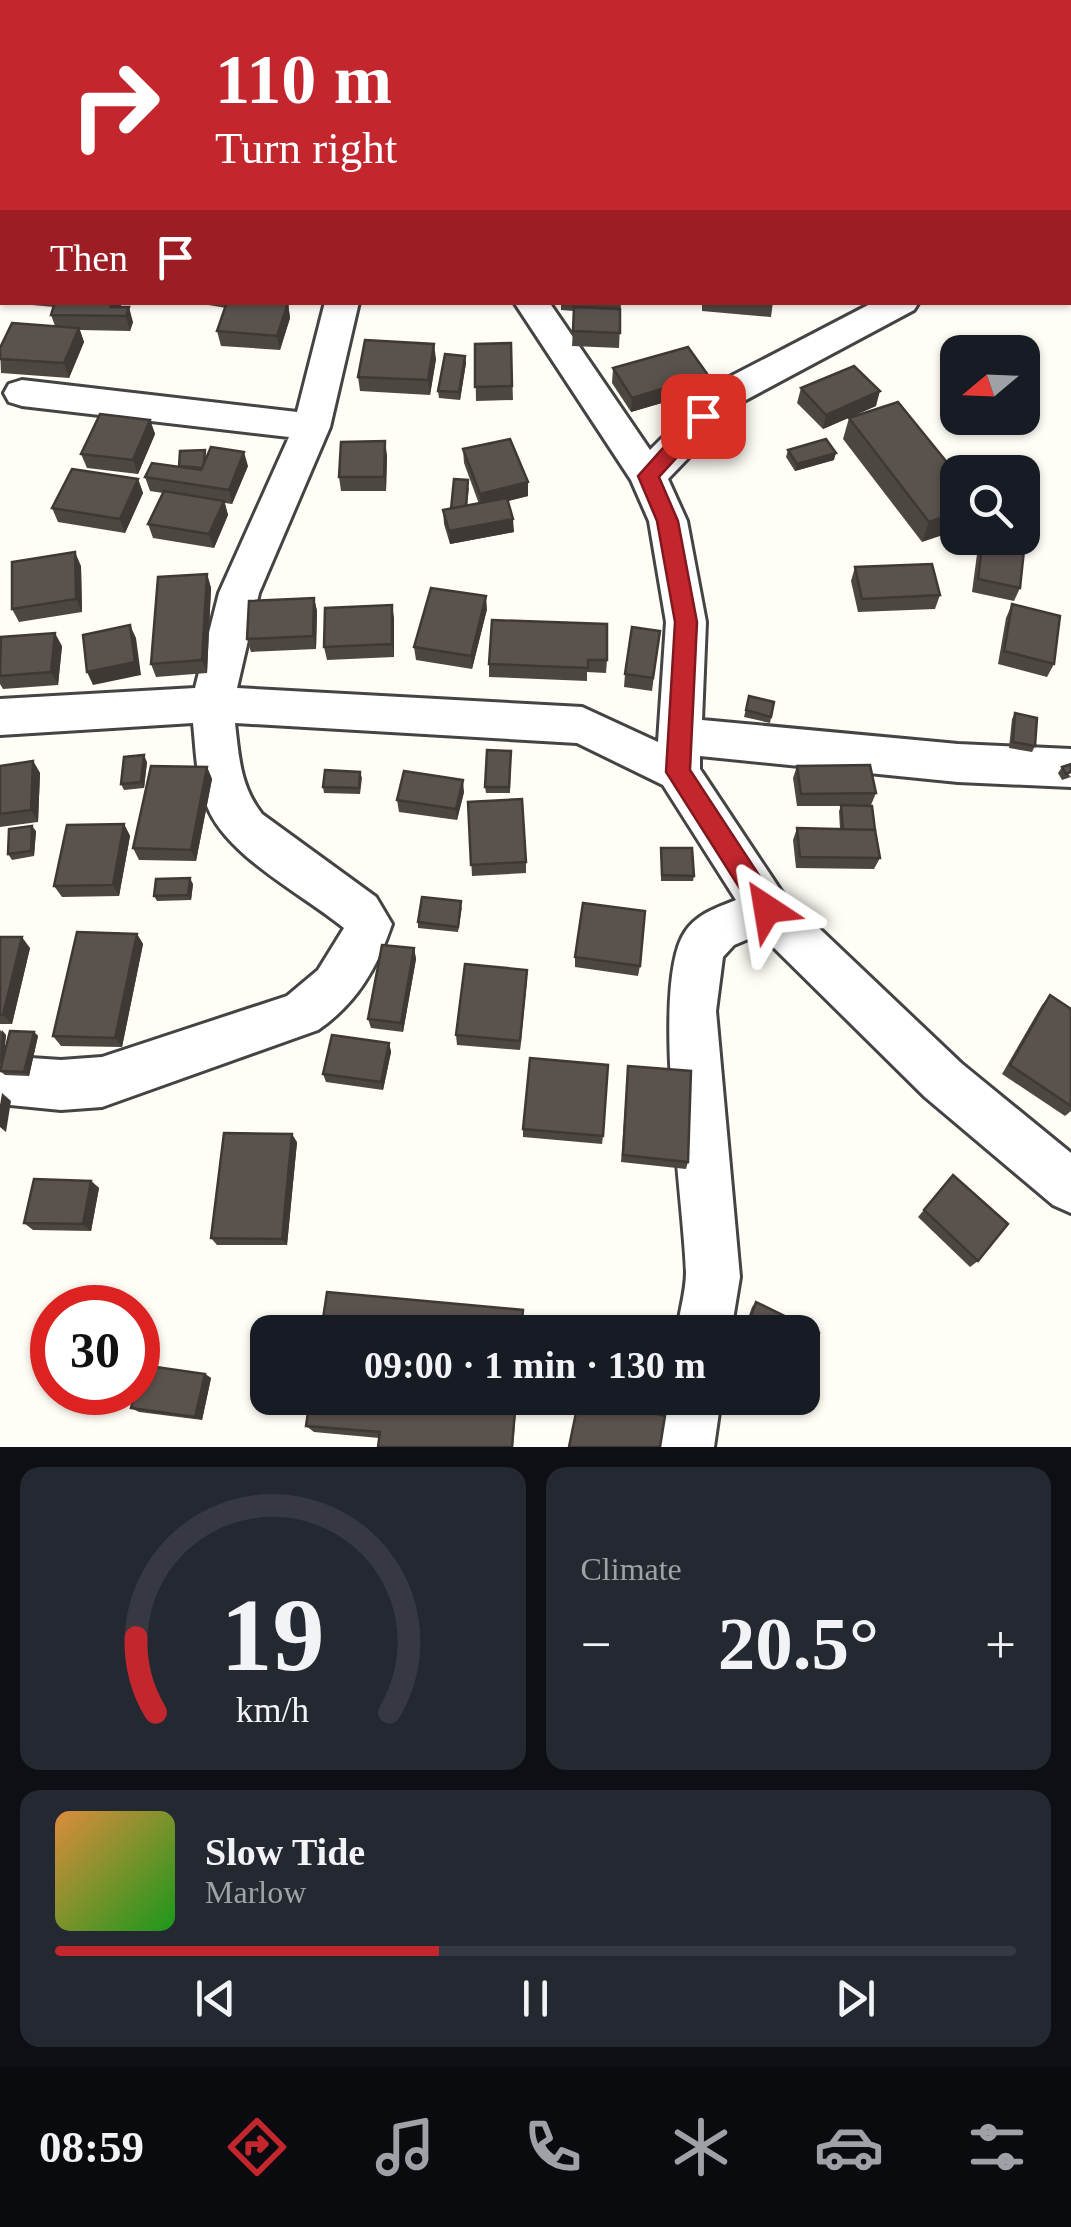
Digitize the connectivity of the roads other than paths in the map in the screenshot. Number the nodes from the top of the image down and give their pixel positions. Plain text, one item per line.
1 (341, 305) edge
2 (534, 305) edge
3 (896, 305) edge
4 (22, 392) dead end
5 (312, 427) junction
6 (648, 476) junction
7 (212, 704) junction
8 (0, 718) edge
9 (679, 754) junction
10 (1071, 768) edge
11 (767, 909) junction
12 (0, 1080) edge
13 (1071, 1187) edge
14 (707, 1315) edge
15 (690, 1415) edge
16 (685, 1447) edge

1 - 5 street
2 - 6 street
3 - 6 street
4 - 5 street
5 - 7 street
6 - 9 street
7 - 8 street
7 - 9 street
7 - 12 street
9 - 10 street
9 - 11 street
11 - 13 street
11 - 14 street
15 - 16 street

